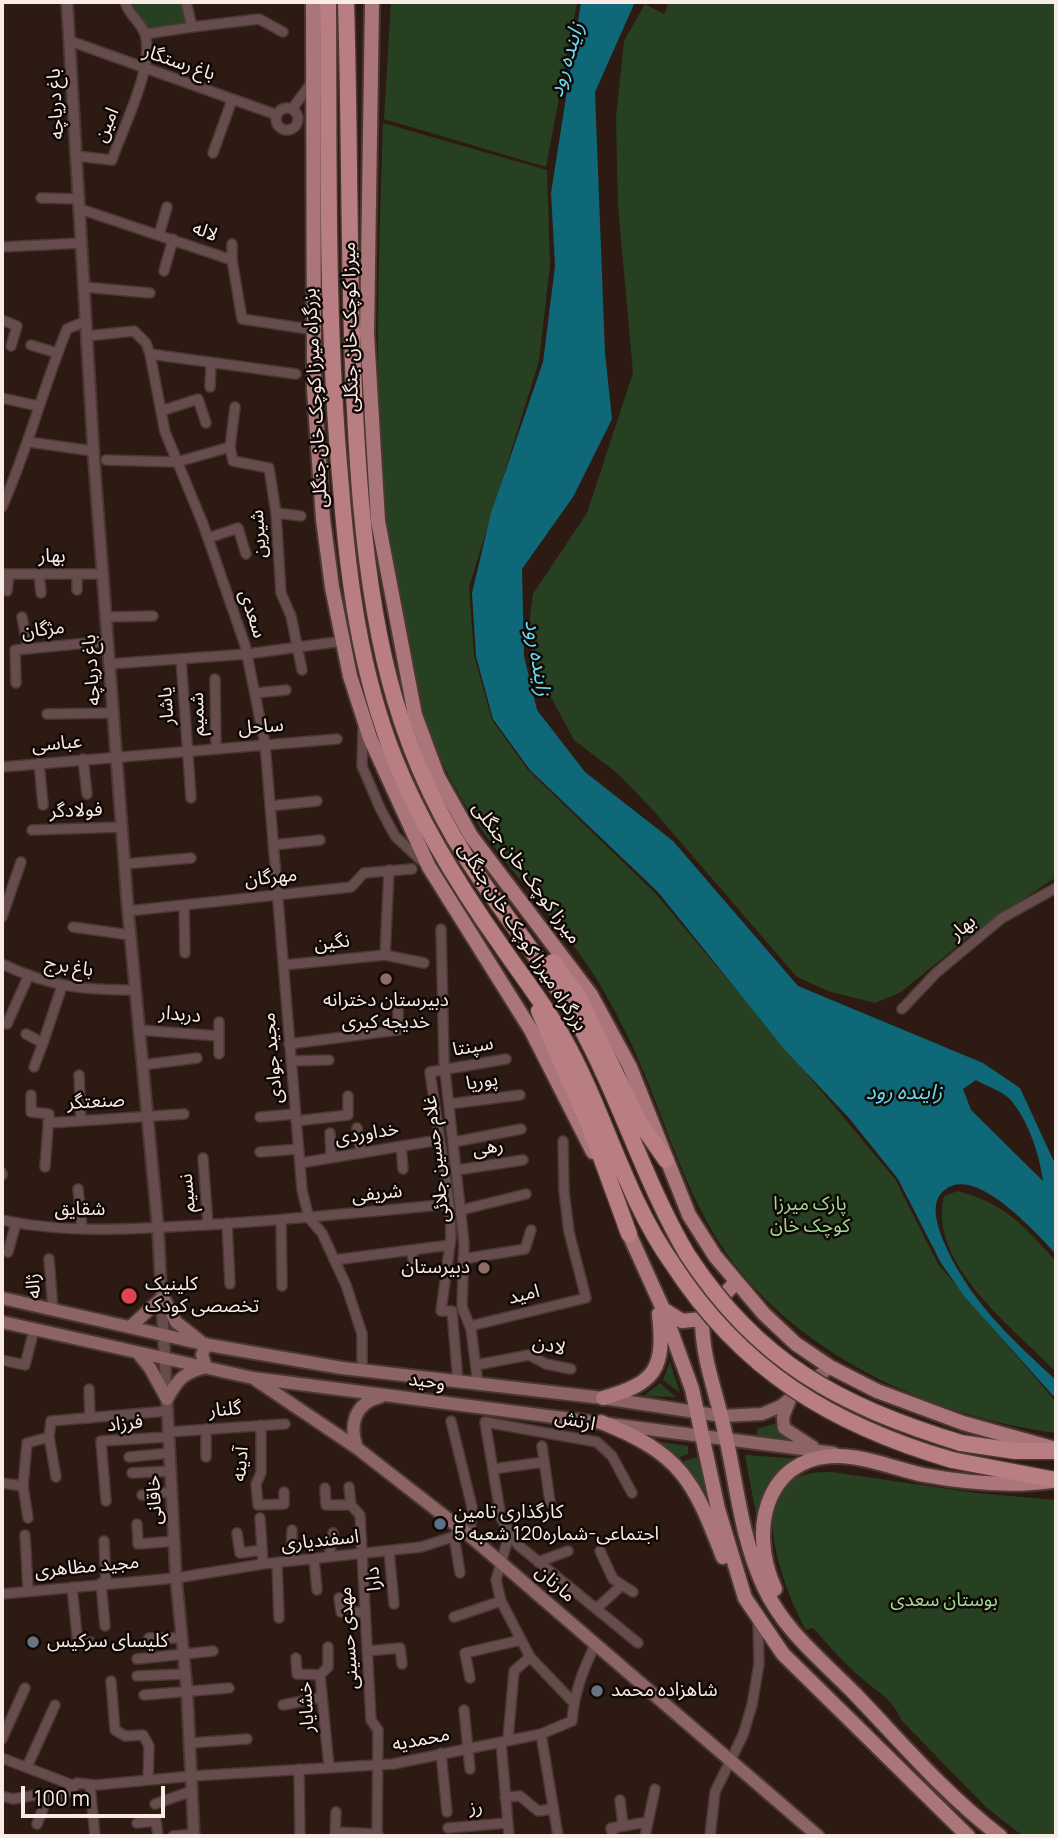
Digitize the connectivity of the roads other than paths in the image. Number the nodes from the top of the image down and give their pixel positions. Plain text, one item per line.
1 (67, 2) edge
2 (125, 2) edge
3 (186, 2) edge
4 (313, 2) edge
5 (328, 2) edge
6 (346, 2) edge
7 (355, 2) edge
8 (372, 2) edge
9 (192, 27) junction
10 (283, 32) dead end
11 (145, 34) junction
12 (70, 41) junction
13 (144, 69) junction
14 (314, 79) junction
15 (232, 100) junction
16 (292, 109) junction
17 (350, 111) junction
18 (277, 115) junction
19 (297, 125) junction
20 (314, 140) junction
21 (213, 153) dead end
22 (76, 156) junction
23 (41, 198) dead end
24 (79, 204) junction
25 (167, 207) dead end
26 (159, 235) junction
27 (173, 239) junction
28 (81, 243) junction
29 (232, 243) dead end
30 (2, 247) edge
31 (232, 260) junction
32 (164, 271) dead end
33 (84, 287) junction
34 (150, 293) dead end
35 (2, 320) edge
36 (86, 321) junction
37 (315, 330) junction
38 (87, 335) junction
39 (31, 345) dead end
40 (10, 346) dead end
41 (57, 354) junction
42 (150, 354) junction
43 (211, 362) junction
44 (296, 374) dead end
45 (210, 387) dead end
46 (2, 398) edge
47 (38, 406) junction
48 (235, 407) dead end
49 (161, 411) junction
50 (206, 423) dead end
51 (29, 442) junction
52 (230, 447) junction
53 (93, 451) junction
54 (106, 460) dead end
55 (177, 462) junction
56 (6, 486) edge
57 (2, 507) edge
58 (276, 513) junction
59 (302, 516) dead end
60 (208, 538) junction
61 (246, 554) dead end
62 (5, 574) edge
63 (39, 574) junction
64 (77, 574) junction
65 (103, 575) junction
66 (77, 590) dead end
67 (7, 591) dead end
68 (41, 593) dead end
69 (153, 616) dead end
70 (22, 617) dead end
71 (106, 617) junction
72 (108, 641) junction
73 (343, 641) junction
74 (298, 646) junction
75 (28, 649) junction
76 (247, 654) junction
77 (181, 659) junction
78 (109, 664) junction
79 (302, 670) dead end
80 (215, 679) dead end
81 (16, 683) dead end
82 (286, 690) dead end
83 (255, 693) junction
84 (113, 713) junction
85 (47, 714) dead end
86 (337, 739) dead end
87 (265, 744) junction
88 (216, 748) junction
89 (188, 750) junction
90 (116, 756) junction
91 (83, 759) junction
92 (39, 763) junction
93 (2, 767) edge
94 (88, 794) dead end
95 (191, 798) dead end
96 (317, 801) dead end
97 (43, 805) dead end
98 (270, 806) junction
99 (122, 827) junction
100 (32, 830) dead end
101 (320, 840) dead end
102 (273, 845) junction
103 (191, 858) dead end
104 (21, 862) dead end
105 (124, 864) junction
106 (412, 869) dead end
107 (389, 870) junction
108 (1056, 888) edge
109 (276, 895) junction
110 (184, 905) junction
111 (128, 911) junction
112 (2, 917) edge
113 (508, 917) junction
114 (73, 927) dead end
115 (441, 929) dead end
116 (130, 935) junction
117 (185, 953) dead end
118 (385, 955) junction
119 (424, 963) dead end
120 (2, 964) edge
121 (284, 965) junction
122 (28, 977) junction
123 (62, 986) junction
124 (531, 989) junction
125 (135, 990) junction
126 (398, 1009) dead end
127 (902, 1009) dead end
128 (219, 1022) dead end
129 (7, 1024) dead end
130 (139, 1030) junction
131 (26, 1034) dead end
132 (219, 1036) junction
133 (43, 1043) junction
134 (289, 1044) junction
135 (219, 1054) dead end
136 (197, 1058) dead end
137 (506, 1059) dead end
138 (329, 1060) dead end
139 (291, 1061) junction
140 (142, 1065) junction
141 (34, 1067) dead end
142 (445, 1069) junction
143 (79, 1075) dead end
144 (31, 1095) dead end
145 (520, 1095) dead end
146 (348, 1096) dead end
147 (434, 1098) junction
148 (449, 1101) junction
149 (184, 1114) dead end
150 (147, 1117) junction
151 (260, 1117) dead end
152 (296, 1117) junction
153 (81, 1121) junction
154 (48, 1123) junction
155 (357, 1128) dead end
156 (522, 1129) dead end
157 (330, 1133) dead end
158 (439, 1140) junction
159 (563, 1141) dead end
160 (454, 1142) junction
161 (401, 1146) junction
162 (299, 1149) junction
163 (260, 1152) dead end
164 (361, 1153) junction
165 (331, 1157) junction
166 (202, 1158) dead end
167 (523, 1160) dead end
168 (666, 1160) junction
169 (300, 1163) junction
170 (45, 1167) dead end
171 (403, 1169) dead end
172 (457, 1170) junction
173 (78, 1189) dead end
174 (526, 1194) dead end
175 (449, 1204) junction
176 (461, 1210) junction
177 (309, 1219) junction
178 (2, 1220) edge
179 (281, 1220) junction
180 (16, 1223) junction
181 (227, 1223) junction
182 (208, 1225) junction
183 (82, 1228) junction
184 (158, 1228) junction
185 (531, 1230) dead end
186 (629, 1234) junction
187 (450, 1245) junction
188 (411, 1250) junction
189 (8, 1252) dead end
190 (49, 1259) dead end
191 (463, 1259) junction
192 (334, 1260) junction
193 (414, 1264) dead end
194 (736, 1282) junction
195 (230, 1284) dead end
196 (282, 1286) dead end
197 (444, 1294) junction
198 (462, 1295) junction
199 (657, 1295) junction
200 (2, 1297) edge
201 (163, 1297) junction
202 (663, 1309) junction
203 (53, 1310) junction
204 (702, 1319) junction
205 (2, 1322) edge
206 (106, 1323) junction
207 (470, 1326) junction
208 (130, 1327) junction
209 (34, 1330) junction
210 (164, 1335) junction
211 (204, 1344) junction
212 (101, 1346) junction
213 (138, 1353) junction
214 (2, 1360) edge
215 (165, 1360) junction
216 (476, 1365) junction
217 (206, 1367) junction
218 (830, 1367) junction
219 (571, 1369) dead end
220 (362, 1370) junction
221 (253, 1378) junction
222 (458, 1382) junction
223 (478, 1384) junction
224 (89, 1389) dead end
225 (387, 1396) junction
226 (603, 1398) junction
227 (789, 1401) junction
228 (168, 1405) junction
229 (698, 1412) junction
230 (722, 1416) junction
231 (90, 1418) junction
232 (451, 1421) dead end
233 (601, 1422) junction
234 (285, 1424) dead end
235 (261, 1425) junction
236 (206, 1429) junction
237 (702, 1434) junction
238 (168, 1435) junction
239 (49, 1437) junction
240 (727, 1438) junction
241 (542, 1446) dead end
242 (356, 1448) junction
243 (1056, 1450) edge
244 (819, 1451) junction
245 (170, 1453) junction
246 (850, 1456) junction
247 (129, 1457) dead end
248 (206, 1457) dead end
249 (544, 1462) junction
250 (493, 1468) junction
251 (171, 1471) junction
252 (132, 1473) dead end
253 (56, 1478) dead end
254 (1056, 1480) edge
255 (2, 1483) edge
256 (23, 1486) junction
257 (349, 1487) dead end
258 (325, 1488) dead end
259 (172, 1492) junction
260 (284, 1492) dead end
261 (632, 1493) dead end
262 (142, 1495) dead end
263 (106, 1501) dead end
264 (551, 1502) dead end
265 (351, 1505) junction
266 (28, 1518) dead end
267 (260, 1518) dead end
268 (136, 1524) dead end
269 (292, 1530) dead end
270 (510, 1532) junction
271 (237, 1533) dead end
272 (333, 1533) dead end
273 (25, 1535) dead end
274 (463, 1535) junction
275 (104, 1541) dead end
276 (175, 1541) junction
277 (262, 1550) junction
278 (389, 1551) junction
279 (568, 1551) dead end
280 (600, 1551) dead end
281 (361, 1554) junction
282 (329, 1558) junction
283 (314, 1559) junction
284 (291, 1561) junction
285 (538, 1562) junction
286 (277, 1563) junction
287 (502, 1563) junction
288 (263, 1564) junction
289 (460, 1573) dead end
290 (176, 1578) junction
291 (104, 1583) junction
292 (622, 1585) junction
293 (72, 1587) junction
294 (28, 1590) junction
295 (317, 1590) dead end
296 (633, 1592) dead end
297 (2, 1594) edge
298 (340, 1598) dead end
299 (744, 1598) junction
300 (501, 1601) junction
301 (394, 1604) dead end
302 (596, 1609) junction
303 (365, 1612) junction
304 (454, 1617) dead end
305 (279, 1618) dead end
306 (758, 1619) junction
307 (105, 1626) dead end
308 (149, 1638) dead end
309 (181, 1638) junction
310 (797, 1638) junction
311 (521, 1640) junction
312 (90, 1642) dead end
313 (638, 1643) dead end
314 (595, 1645) junction
315 (328, 1647) dead end
316 (213, 1651) dead end
317 (367, 1651) junction
318 (183, 1656) junction
319 (530, 1657) junction
320 (296, 1658) dead end
321 (138, 1659) dead end
322 (402, 1664) dead end
323 (184, 1674) junction
324 (320, 1675) junction
325 (137, 1676) dead end
326 (470, 1678) dead end
327 (111, 1681) dead end
328 (25, 1688) dead end
329 (229, 1688) dead end
330 (187, 1691) junction
331 (144, 1695) dead end
332 (322, 1697) junction
333 (573, 1702) junction
334 (55, 1705) dead end
335 (283, 1705) dead end
336 (464, 1710) dead end
337 (541, 1734) junction
338 (247, 1739) dead end
339 (2, 1740) edge
340 (504, 1740) junction
341 (190, 1743) junction
342 (468, 1748) junction
343 (441, 1753) junction
344 (2, 1758) edge
345 (731, 1763) junction
346 (380, 1765) junction
347 (27, 1767) junction
348 (330, 1768) junction
349 (299, 1769) junction
350 (470, 1769) dead end
351 (192, 1776) junction
352 (148, 1780) junction
353 (90, 1785) junction
354 (75, 1786) junction
355 (655, 1789) dead end
356 (192, 1791) junction
357 (2, 1796) edge
358 (48, 1796) junction
359 (505, 1797) junction
360 (620, 1800) dead end
361 (155, 1804) dead end
362 (552, 1809) junction
363 (336, 1812) dead end
364 (447, 1812) dead end
365 (798, 1819) junction
366 (648, 1822) junction
367 (137, 1823) dead end
368 (507, 1823) junction
369 (37, 1824) dead end
370 (623, 1826) junction
371 (448, 1828) dead end
372 (335, 1834) edge
373 (992, 1834) edge
374 (194, 1835) edge
375 (378, 1835) edge
376 (95, 1836) edge
377 (158, 1836) edge
378 (173, 1836) edge
379 (300, 1836) edge
380 (509, 1836) edge
381 (558, 1836) edge
382 (613, 1836) edge
383 (645, 1836) edge
384 (710, 1836) edge
385 (806, 1836) edge
386 (818, 1836) edge
387 (968, 1836) edge

1 - 12 street, باغ دریاچه
2 - 11 street
3 - 9 street
4 - 14 main road, میرزا کوچک خان جنگلی
5 - 124 highway, بزرگراه میرزا کوچک خان جنگلی
6 - 17 highway, بزرگراه میرزا کوچک خان جنگلی
7 - 17 highway
8 - 168 main road, میرزا کوچک خان جنگلی
9 - 10 street
9 - 11 street
11 - 13 street
12 - 13 street, باغ رستگار
12 - 22 street, باغ دریاچه
13 - 15 street, باغ رستگار
13 - 22 street, امین
14 - 16 street
14 - 20 main road, میرزا کوچک خان جنگلی
15 - 18 street, باغ رستگار
15 - 21 street
16 - 18 street
16 - 19 street
17 - 113 highway, بزرگراه میرزا کوچک خان جنگلی
18 - 19 street, باغ رستگار
19 - 20 street, باغ رستگار
20 - 37 main road, میرزا کوچک خان جنگلی
22 - 24 street, باغ دریاچه
23 - 24 street, لاله
24 - 26 street, لاله
24 - 28 street, باغ دریاچه
25 - 26 street
26 - 27 street, لاله
27 - 31 street, لاله
27 - 32 street
28 - 30 street
28 - 33 street, باغ دریاچه
29 - 31 street
31 - 37 street, لاله
33 - 34 street
33 - 36 street, باغ دریاچه
35 - 40 street
36 - 38 street, باغ دریاچه
36 - 41 street
37 - 73 main road, میرزا کوچک خان جنگلی
38 - 42 street
38 - 53 street, باغ دریاچه
39 - 41 street
41 - 47 street
42 - 43 street
42 - 49 street, سعدی
43 - 44 street
43 - 45 street
46 - 47 street
47 - 51 street
48 - 52 street
49 - 50 street
49 - 55 street, سعدی
51 - 53 street
51 - 56 street
52 - 55 street
52 - 58 street, شیرین
53 - 65 street, باغ دریاچه
54 - 55 street
55 - 60 street, سعدی
56 - 57 street
58 - 59 street
58 - 74 street, شیرین
60 - 61 street
60 - 76 street, سعدی
62 - 63 street, بهار
62 - 67 street
63 - 64 street, بهار
63 - 68 street
64 - 65 street, بهار
64 - 66 street
65 - 71 street, باغ دریاچه
69 - 71 street
70 - 75 street
71 - 72 street, باغ دریاچه
72 - 75 street, مژگان
72 - 78 street, باغ دریاچه
73 - 74 street
73 - 186 main road, میرزا کوچک خان جنگلی
74 - 76 street
74 - 79 street, شیرین
75 - 81 street, مژگان
76 - 77 street
76 - 83 street, سعدی
77 - 78 street
77 - 89 street, یاشار
78 - 84 street, باغ دریاچه
80 - 88 street, شمیم
82 - 83 street
83 - 87 street, سعدی
84 - 85 street
84 - 90 street, باغ دریاچه
86 - 87 street, ساحل
87 - 88 street, ساحل
87 - 98 street, سعدی
88 - 89 street, ساحل
89 - 90 street, ساحل
89 - 95 street
90 - 91 street, عباسی
90 - 99 street, باغ دریاچه
91 - 92 street, عباسی
91 - 94 street
92 - 93 street, عباسی
92 - 97 street
96 - 98 street
98 - 102 street, سعدی
99 - 100 street, فولادگر
99 - 105 street, باغ دریاچه
101 - 102 street
102 - 109 street, سعدی
103 - 105 street
104 - 112 street
105 - 111 street, باغ دریاچه
106 - 107 street, مهرگان
107 - 109 street, مهرگان
107 - 118 street
108 - 127 street, بهار
109 - 110 street, مهرگان
109 - 121 street, مجید جوادی
110 - 111 street, مهرگان
110 - 117 street
111 - 116 street, باغ دریاچه
113 - 168 highway
113 - 243 highway, بزرگراه میرزا کوچک خان جنگلی, bridge
114 - 116 street
115 - 142 street, غلام حسین جلائی
116 - 125 street, باغ دریاچه
118 - 119 street, نگین
118 - 121 street, نگین
120 - 122 street, باغ برج
121 - 134 street, مجید جوادی
122 - 123 street, باغ برج
122 - 129 street
123 - 125 street, باغ برج
123 - 133 street
124 - 186 highway
124 - 254 highway, بزرگراه میرزا کوچک خان جنگلی, bridge
125 - 130 street, باغ دریاچه
126 - 134 street
128 - 132 street
130 - 132 street, دربدار
130 - 140 street, باغ دریاچه
131 - 133 street
132 - 135 street
133 - 141 street
134 - 139 street, مجید جوادی
136 - 140 street
137 - 142 street, سپنتا
138 - 139 street
139 - 152 street, مجید جوادی
140 - 150 street, باغ دریاچه
142 - 147 street, سپنتا
142 - 148 street, غلام حسین جلائی
143 - 153 street
144 - 154 street
145 - 148 street, پوریا
146 - 152 street
147 - 148 street, پوریا
147 - 158 street
148 - 160 street, غلام حسین جلائی
149 - 150 street, صنعتگر
150 - 153 street, صنعتگر
150 - 184 street, باغ دریاچه
151 - 152 street
152 - 162 street, مجید جوادی
153 - 154 street, صنعتگر
154 - 170 street
155 - 164 street
156 - 160 street
157 - 165 street
158 - 161 street, خداوردی
158 - 175 street
159 - 207 street, امید
160 - 172 street, غلام حسین جلائی
161 - 164 street, خداوردی
161 - 171 street
162 - 163 street
162 - 169 street, مجید جوادی
164 - 165 street, خداوردی
165 - 169 street, خداوردی
166 - 182 street, نسیم
167 - 172 street, رهی
168 - 194 main road, میرزا کوچک خان جنگلی
169 - 177 street, مجید جوادی
172 - 176 street, غلام حسین جلائی
173 - 183 street
174 - 176 street
175 - 177 street, شریفی
175 - 187 street
176 - 191 street, غلام حسین جلائی
177 - 179 street
177 - 192 street, مجید جوادی
178 - 180 street, شقایق
179 - 181 street
179 - 196 street
180 - 183 street, شقایق
180 - 189 street
181 - 182 street
181 - 195 street
182 - 184 street
183 - 184 street, شقایق
184 - 201 street, باغ دریاچه
185 - 191 street
186 - 199 main road, میرزا کوچک خان جنگلی
187 - 188 street
187 - 197 street
188 - 192 street
188 - 193 street
190 - 203 street, ژاله
191 - 198 street, غلام حسین جلائی
192 - 220 street, مجید جوادی
194 - 204 main road
194 - 218 main road, میرزا کوچک خان جنگلی
197 - 198 street
197 - 222 street
198 - 207 street, غلام حسین جلائی
199 - 202 main road
199 - 226 main road
200 - 203 main road, وحید
201 - 208 main road
201 - 210 street, باغ دریاچه
201 - 211 main road
202 - 204 main road
202 - 229 main road
203 - 206 main road, وحید
204 - 230 main road
205 - 209 main road, وحید
206 - 208 main road, وحید
206 - 212 main road
207 - 216 street, غلام حسین جلائی
208 - 210 main road, وحید
209 - 212 main road, وحید
209 - 214 street
210 - 211 main road, وحید
210 - 215 street, باغ دریاچه
211 - 217 main road
211 - 220 main road, وحید
212 - 213 main road, وحید
213 - 215 main road, وحید
213 - 228 main road
215 - 217 main road, وحید
215 - 228 street, خاقانی
216 - 219 street, لادن
216 - 223 street, غلام حسین جلائی
217 - 221 main road, وحید
217 - 228 main road
218 - 227 main road, وحید
218 - 243 main road, میرزا کوچک خان جنگلی
220 - 222 main road, وحید
221 - 225 main road, وحید
221 - 242 main road, مارنان
222 - 223 main road, وحید
223 - 226 main road, وحید
224 - 231 street
225 - 233 main road, وحید
225 - 242 main road
226 - 229 main road, وحید
226 - 233 main road
227 - 230 main road, وحید
227 - 244 main road
228 - 231 street
228 - 238 street, خاقانی
229 - 230 main road, وحید
229 - 237 main road
230 - 240 main road
231 - 239 street
232 - 274 street
233 - 237 main road, وحید
233 - 299 main road
234 - 235 street, گلنار
235 - 236 street, گلنار
235 - 260 street, آدینه
236 - 238 street, گلنار
236 - 248 street
237 - 240 main road, وحید
237 - 299 main road
238 - 245 street, خاقانی
238 - 263 street, فرزاد
239 - 253 street
239 - 256 street
240 - 244 main road, وحید
240 - 310 main road
241 - 249 street
242 - 274 main road, مارنان
244 - 246 main road, وحید
245 - 247 street
245 - 251 street, خاقانی
246 - 254 main road
246 - 310 main road
249 - 250 street
249 - 264 street
250 - 261 street, ارتش
250 - 270 street
251 - 252 street
251 - 259 street, خاقانی
255 - 256 street
256 - 266 street
257 - 265 street, مهدی حسینی
258 - 265 street
259 - 262 street
259 - 276 street, خاقانی
265 - 281 street, مهدی حسینی
267 - 277 street
268 - 276 street
269 - 284 street
270 - 285 street
270 - 287 street
271 - 277 street
272 - 282 street
273 - 294 street
274 - 278 street, اسفندیاری
274 - 287 main road, مارنان
274 - 289 street
275 - 291 street
276 - 290 street, خاقانی
277 - 288 street
278 - 281 street, اسفندیاری
278 - 301 street, دارا
279 - 285 street
280 - 292 street
281 - 282 street, اسفندیاری
281 - 303 street, مهدی حسینی
282 - 283 street, اسفندیاری
283 - 284 street, اسفندیاری
283 - 295 street
284 - 286 street, اسفندیاری
285 - 302 street
286 - 288 street, اسفندیاری
286 - 305 street
287 - 300 street
287 - 314 main road, مارنان
288 - 290 street, اسفندیاری
290 - 291 street, مجید مظاهری
290 - 309 street, خاقانی
291 - 293 street, مجید مظاهری
291 - 307 street
292 - 296 street
292 - 302 street
293 - 294 street, مجید مظاهری
293 - 312 street
294 - 297 street, مجید مظاهری
298 - 303 street
299 - 306 main road
300 - 304 street
300 - 311 street
302 - 313 street
303 - 317 street, مهدی حسینی
306 - 345 street
306 - 387 main road
308 - 309 street
309 - 318 street, خاقانی
310 - 373 main road
311 - 319 street
311 - 326 street
314 - 333 street, محمدیه
314 - 345 main road, مارنان
315 - 324 street, خشایار
316 - 318 street
317 - 322 street
317 - 346 street, مهدی حسینی
318 - 321 street
318 - 323 street, خاقانی
319 - 333 street
319 - 340 street
320 - 324 street
323 - 325 street
323 - 330 street, خاقانی
324 - 332 street, خشایار
327 - 352 street
328 - 339 street
329 - 330 street
330 - 331 street
330 - 341 street, خاقانی
332 - 335 street
332 - 348 street, خشایار
333 - 337 street, محمدیه
334 - 347 street
336 - 342 street
337 - 340 street, محمدیه
337 - 362 street
338 - 341 street
340 - 342 street, محمدیه
340 - 359 street
341 - 351 street, خاقانی
342 - 343 street, محمدیه
342 - 350 street
343 - 346 street, محمدیه
343 - 364 street
344 - 347 street
345 - 365 main road, مارنان
345 - 384 street
346 - 348 street, محمدیه
346 - 375 street, مهدی حسینی
347 - 354 street
348 - 349 street, محمدیه
349 - 351 street, محمدیه
349 - 379 street
351 - 352 street, محمدیه
351 - 356 street, خاقانی
352 - 353 street, محمدیه
353 - 354 street, محمدیه
353 - 376 street
354 - 358 street
355 - 366 street
356 - 361 street
356 - 374 street, خاقانی
357 - 358 street
358 - 369 street
359 - 362 street
359 - 368 street
360 - 370 street
362 - 381 street
363 - 372 street
365 - 385 main road
365 - 386 main road, مارنان
366 - 370 street
366 - 383 street
367 - 377 street
368 - 371 street, رز
368 - 380 street
370 - 382 street
372 - 375 street
374 - 378 street

